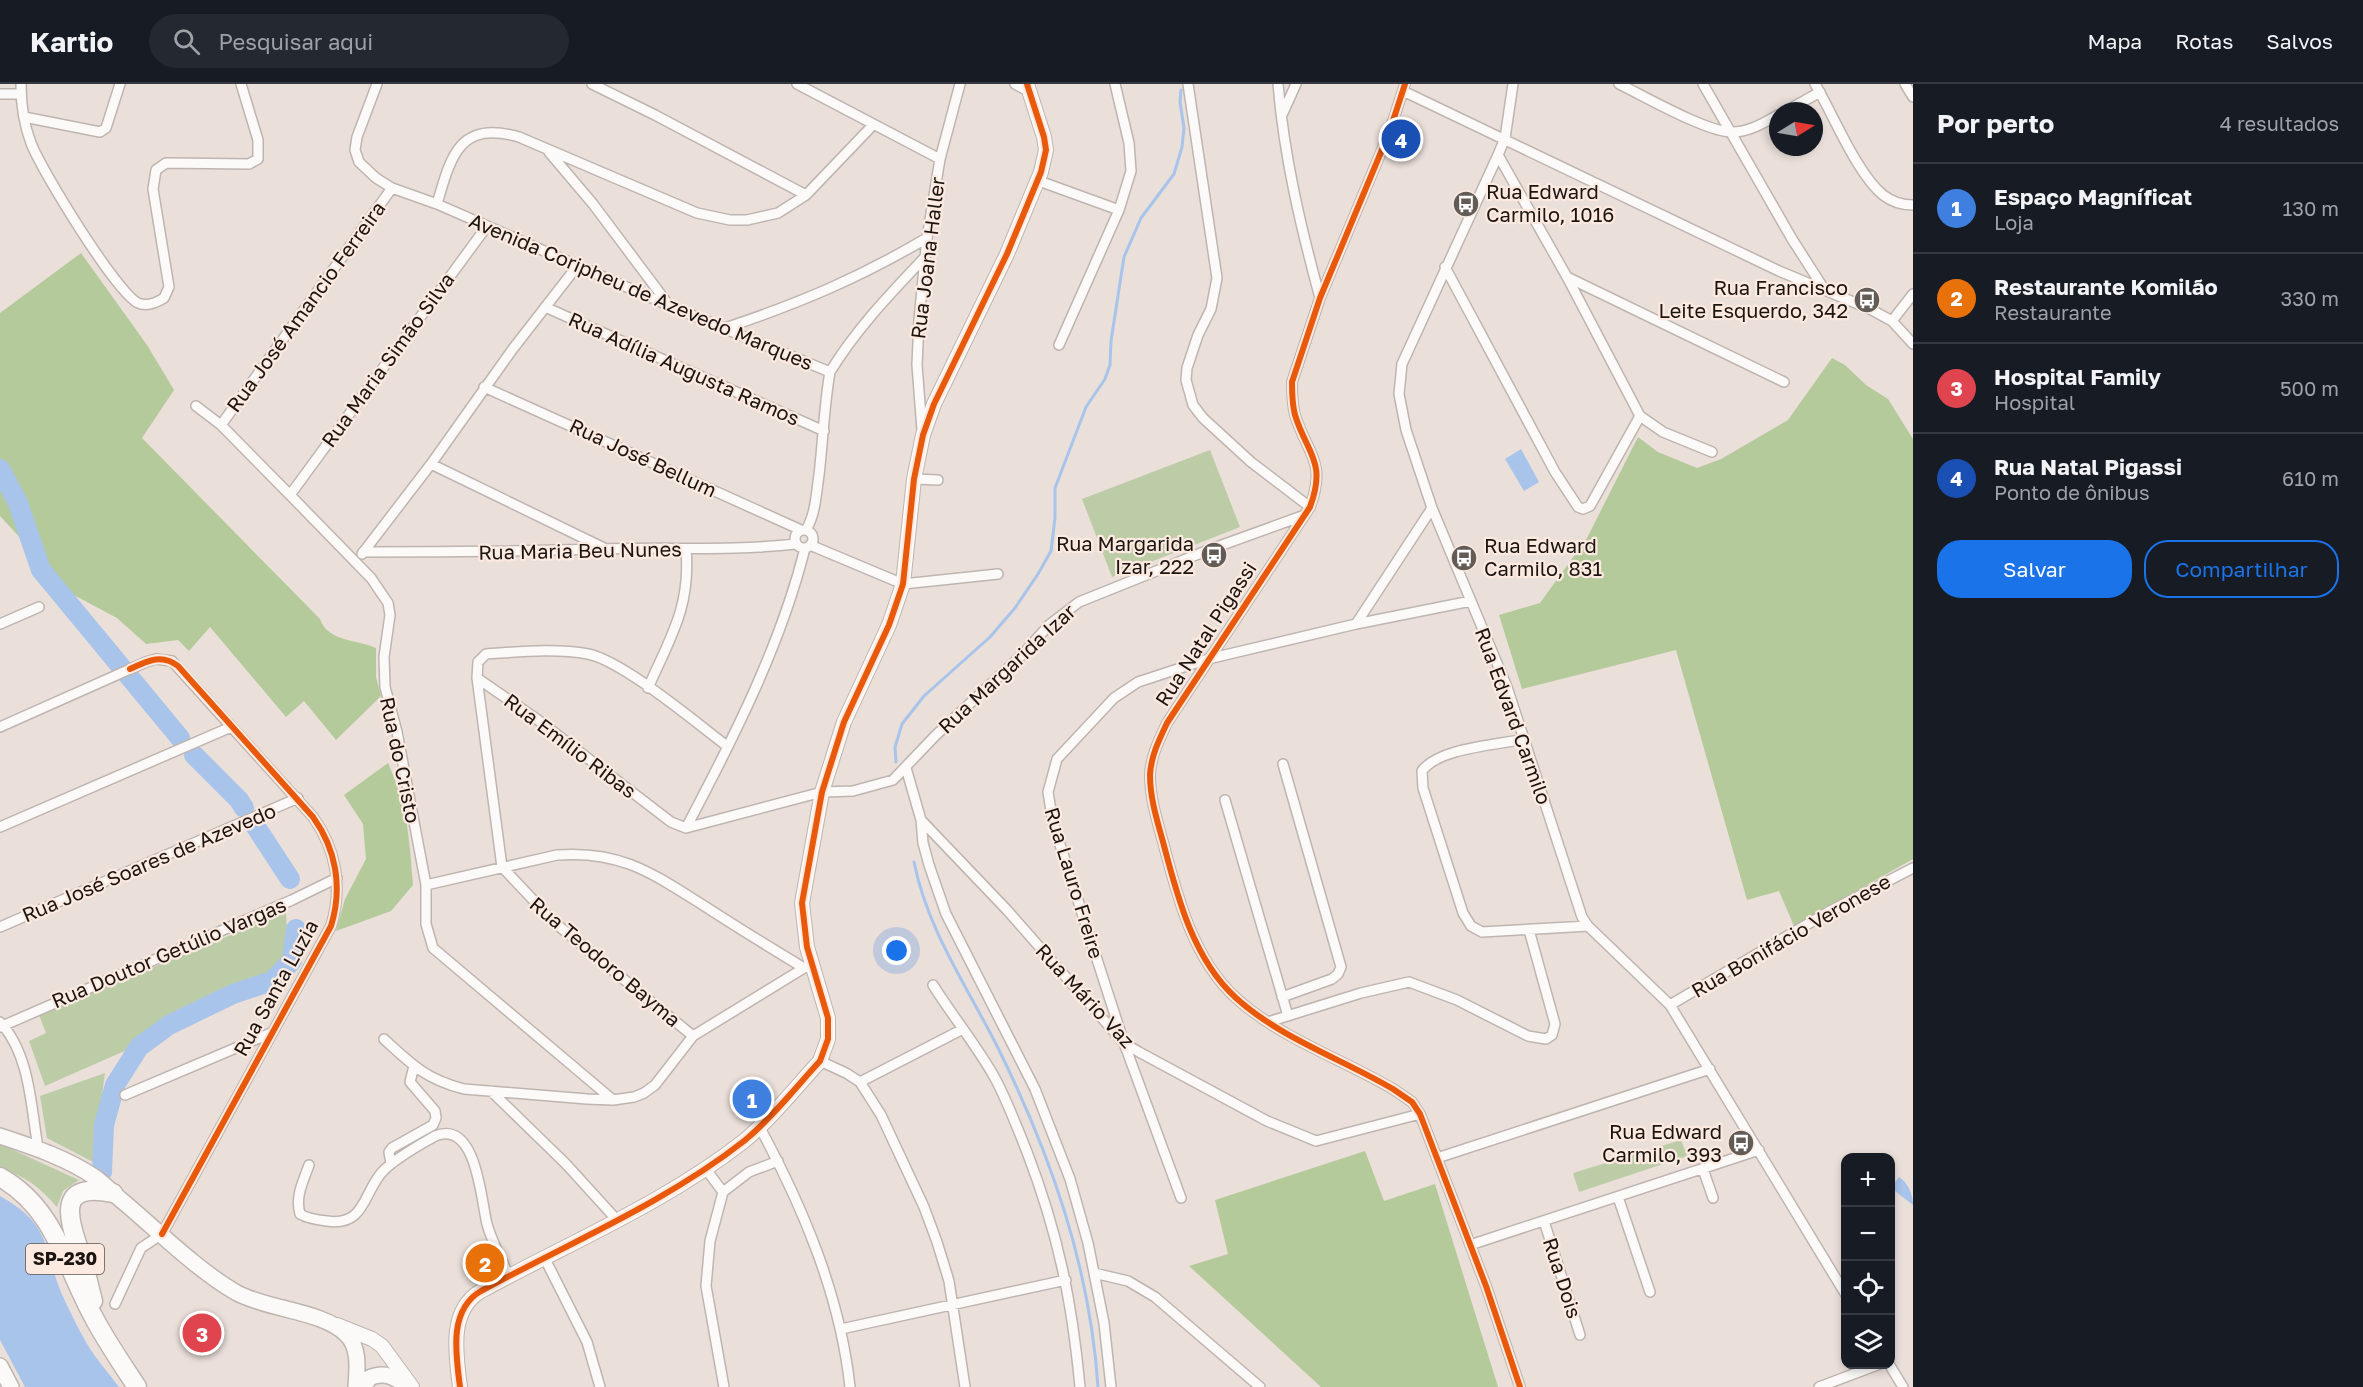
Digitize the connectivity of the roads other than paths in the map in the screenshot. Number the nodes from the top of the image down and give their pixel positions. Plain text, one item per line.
1 (120, 84) edge
2 (241, 84) edge
3 (376, 84) edge
4 (592, 84) edge
5 (797, 84) edge
6 (960, 84) edge
7 (1015, 84) edge
8 (1115, 84) edge
9 (1188, 84) edge
10 (1278, 84) edge
11 (1296, 84) edge
12 (1513, 84) edge
13 (1619, 84) edge
14 (1703, 84) edge
15 (1905, 84) edge
16 (1404, 87) edge
17 (1028, 88) edge
18 (1818, 88) edge
19 (21, 89) edge
20 (0, 94) edge
21 (1913, 97) edge
22 (1798, 102) edge
23 (24, 117) junction
24 (1281, 117) junction
25 (1769, 120) edge
26 (873, 124) junction
27 (1730, 132) junction
28 (1505, 138) junction
29 (548, 150) junction
30 (1498, 155) junction
31 (940, 159) junction
32 (1038, 181) junction
33 (392, 188) junction
34 (806, 195) junction
35 (437, 204) junction
36 (1913, 205) edge
37 (1119, 210) junction
38 (487, 226) junction
39 (927, 238) junction
40 (926, 257) junction
41 (578, 265) junction
42 (1444, 267) junction
43 (1568, 277) junction
44 (1824, 289) junction
45 (1913, 294) edge
46 (1320, 298) junction
47 (670, 306) junction
48 (544, 307) junction
49 (1892, 321) junction
50 (725, 328) junction
51 (1913, 344) edge
52 (1059, 345) dead end
53 (830, 372) junction
54 (1784, 382) dead end
55 (484, 387) junction
56 (196, 406) dead end
57 (1640, 416) junction
58 (220, 425) junction
59 (824, 431) junction
60 (923, 435) junction
61 (1712, 452) dead end
62 (431, 464) junction
63 (914, 479) junction
64 (938, 480) dead end
65 (290, 495) junction
66 (1432, 508) junction
67 (1308, 511) junction
68 (803, 530) junction
69 (804, 545) junction
70 (606, 549) junction
71 (686, 549) junction
72 (363, 552) junction
73 (354, 562) junction
74 (998, 574) dead end
75 (903, 584) junction
76 (1471, 602) junction
77 (39, 607) dead end
78 (0, 624) edge
79 (1356, 624) junction
80 (1208, 659) junction
81 (477, 678) junction
82 (648, 688) junction
83 (231, 726) junction
84 (0, 727) edge
85 (1524, 739) junction
86 (727, 746) junction
87 (1283, 764) dead end
88 (906, 768) junction
89 (822, 792) junction
90 (298, 798) junction
91 (1225, 800) dead end
92 (921, 820) junction
93 (0, 827) edge
94 (686, 828) junction
95 (502, 867) junction
96 (1913, 868) edge
97 (337, 879) junction
98 (426, 885) junction
99 (1588, 926) junction
100 (0, 927) edge
101 (1529, 930) junction
102 (808, 967) junction
103 (933, 985) dead end
104 (1282, 997) junction
105 (1670, 1005) junction
106 (1288, 1016) junction
107 (1268, 1022) junction
108 (1, 1025) edge
109 (963, 1029) junction
110 (271, 1033) junction
111 (693, 1036) junction
112 (384, 1038) dead end
113 (1124, 1043) junction
114 (820, 1061) junction
115 (414, 1066) junction
116 (1710, 1069) junction
117 (860, 1082) junction
118 (491, 1091) junction
119 (125, 1095) dead end
120 (613, 1100) junction
121 (1420, 1114) junction
122 (759, 1126) junction
123 (0, 1136) edge
124 (38, 1148) junction
125 (1759, 1150) junction
126 (1437, 1158) junction
127 (778, 1161) junction
128 (391, 1164) junction
129 (309, 1165) dead end
130 (705, 1168) junction
131 (1703, 1169) junction
132 (0, 1178) edge
133 (723, 1192) junction
134 (113, 1193) junction
135 (1618, 1197) junction
136 (1181, 1198) dead end
137 (1713, 1198) dead end
138 (616, 1219) junction
139 (1544, 1221) junction
140 (162, 1234) junction
141 (1470, 1245) junction
142 (544, 1257) junction
143 (1094, 1273) junction
144 (509, 1276) junction
145 (1066, 1280) junction
146 (1841, 1288) edge
147 (1650, 1292) dead end
148 (115, 1304) dead end
149 (954, 1305) junction
150 (329, 1322) junction
151 (841, 1329) junction
152 (102, 1332) junction
153 (1580, 1335) dead end
154 (114, 1351) junction
155 (0, 1366) edge
156 (1869, 1369) edge
157 (1892, 1369) edge
158 (11, 1387) edge
159 (137, 1387) edge
160 (148, 1387) edge
161 (356, 1387) edge
162 (364, 1387) edge
163 (410, 1387) edge
164 (460, 1387) edge
165 (600, 1387) edge
166 (724, 1387) edge
167 (850, 1387) edge
168 (965, 1387) edge
169 (1080, 1387) edge
170 (1111, 1387) edge
171 (1260, 1387) edge
172 (1520, 1387) edge
173 (1818, 1387) edge
174 (1903, 1387) edge

1 - 23 street
2 - 23 street
3 - 33 street, Avenida Coripheu de Azevedo Marques
4 - 34 street
5 - 26 street
6 - 31 street, Rua Joana Haller
7 - 17 street
8 - 37 street
9 - 67 street
10 - 24 street
11 - 24 street
12 - 28 street, Rua Edvard Carmilo
13 - 27 street
14 - 27 street
15 - 21 street
16 - 28 street
16 - 46 street, Rua Natal Pigassi
17 - 32 street
18 - 22 street
18 - 36 street
19 - 20 street
19 - 23 street
24 - 46 street
25 - 27 street
26 - 31 street
26 - 34 street
27 - 44 street
28 - 30 street, Rua Edvard Carmilo
28 - 44 street
29 - 34 street
29 - 35 street
29 - 47 street
30 - 42 street, Rua Edvard Carmilo
30 - 43 street
31 - 39 street, Rua Joana Haller
32 - 37 street
32 - 60 street
33 - 35 street, Avenida Coripheu de Azevedo Marques
33 - 58 street, Rua José Amancio Ferreira
35 - 38 street, Avenida Coripheu de Azevedo Marques
37 - 52 street
38 - 41 street, Avenida Coripheu de Azevedo Marques
38 - 65 street, Rua Maria Simão Silva
39 - 40 street, Rua Joana Haller
39 - 50 street
40 - 53 street, Avenida Coripheu de Azevedo Marques
40 - 60 street, Rua Joana Haller
41 - 47 street, Avenida Coripheu de Azevedo Marques
41 - 48 street
42 - 57 street
42 - 66 street, Rua Edvard Carmilo
43 - 54 street
43 - 57 street
44 - 49 street
45 - 49 street
46 - 67 street, Rua Natal Pigassi
47 - 50 street, Avenida Coripheu de Azevedo Marques
48 - 55 street
48 - 59 street, Rua Adília Augusta Ramos
49 - 51 street
50 - 53 street, Avenida Coripheu de Azevedo Marques
53 - 59 street
55 - 62 street
55 - 68 street, Rua José Bellum
56 - 58 street, Rua do Cristo
57 - 61 street
58 - 65 street, Rua do Cristo
59 - 68 street
60 - 63 street
62 - 70 street
62 - 72 street
63 - 64 street
63 - 75 street
65 - 73 street, Rua do Cristo
66 - 76 street, Rua Edvard Carmilo
66 - 79 street
67 - 80 street, Rua Natal Pigassi
67 - 88 street, Rua Margarida Izar
68 - 69 street
68 - 69 street
69 - 71 street, Rua Maria Beu Nunes
69 - 75 street, Rua Maria Beu Nunes
69 - 86 street
70 - 71 street, Rua Maria Beu Nunes
70 - 72 street, Rua Maria Beu Nunes
71 - 82 street
72 - 73 street
73 - 98 street, Rua do Cristo
74 - 75 street
75 - 89 street
76 - 79 street, Rua Lauro Freire
76 - 85 street, Rua Edvard Carmilo
77 - 78 street
79 - 80 street, Rua Lauro Freire
80 - 107 street, Rua Natal Pigassi
80 - 113 street, Rua Lauro Freire
81 - 82 street
81 - 94 street, Rua Emílio Ribas
81 - 95 street
82 - 86 street
83 - 84 street, Rua Santa Luzia
83 - 90 street, Rua Santa Luzia
83 - 93 street
85 - 99 street, Rua Edvard Carmilo
85 - 101 street
86 - 94 street
87 - 104 street
88 - 89 street, Rua Margarida Izar
88 - 92 street
89 - 94 street, Rua Margarida Izar
89 - 102 street
90 - 97 street, Rua Santa Luzia
90 - 100 street, Rua José Soares de Azevedo
91 - 104 street
92 - 113 street, Rua Mário Vaz
92 - 143 street
95 - 98 street
95 - 102 street
95 - 111 street, Rua Teodoro Bayma
96 - 105 street, Rua Bonifácio Veronese
97 - 108 street, Rua Doutor Getúlio Vargas
97 - 110 street, Rua Santa Luzia
98 - 120 street, Rua do Cristo
99 - 101 street
99 - 105 street, Rua Edvard Carmilo
101 - 106 street
102 - 111 street
102 - 114 street
103 - 109 street
104 - 106 street
105 - 116 street, Rua Edvard Carmilo
106 - 107 street
107 - 121 street, Rua Natal Pigassi
108 - 124 street
109 - 117 street
109 - 145 street
110 - 119 street
110 - 140 street, Rua Santa Luzia
111 - 120 street
112 - 115 street
113 - 121 street, Rua Mário Vaz
113 - 136 street, Rua Lauro Freire
114 - 117 street
114 - 122 street
115 - 118 street
115 - 128 street
116 - 125 street, Rua Edvard Carmilo
116 - 126 street
117 - 149 street
118 - 120 street
118 - 138 street
121 - 126 street
122 - 127 street
122 - 130 street
123 - 124 main road
124 - 134 main road
125 - 131 street
125 - 146 street, Rua Edvard Carmilo
126 - 141 street
127 - 133 street
127 - 151 street
128 - 129 street
128 - 144 street
130 - 133 street
130 - 138 street
131 - 135 street
131 - 137 street
132 - 152 highway, SP-230
133 - 166 street
134 - 140 main road
134 - 152 highway
135 - 139 street
135 - 147 street
138 - 142 street
139 - 141 street
139 - 153 street, Rua Dois
140 - 148 street
140 - 150 main road
141 - 172 street
142 - 144 street
142 - 165 street
143 - 170 street
143 - 171 street
144 - 164 street
145 - 149 street
145 - 169 street
149 - 151 street
149 - 168 street
150 - 161 main road
150 - 163 street
151 - 167 street
152 - 154 highway, SP-230
154 - 159 highway, SP-230
154 - 160 main road
155 - 158 main road
156 - 173 street
157 - 174 street
162 - 163 main road

